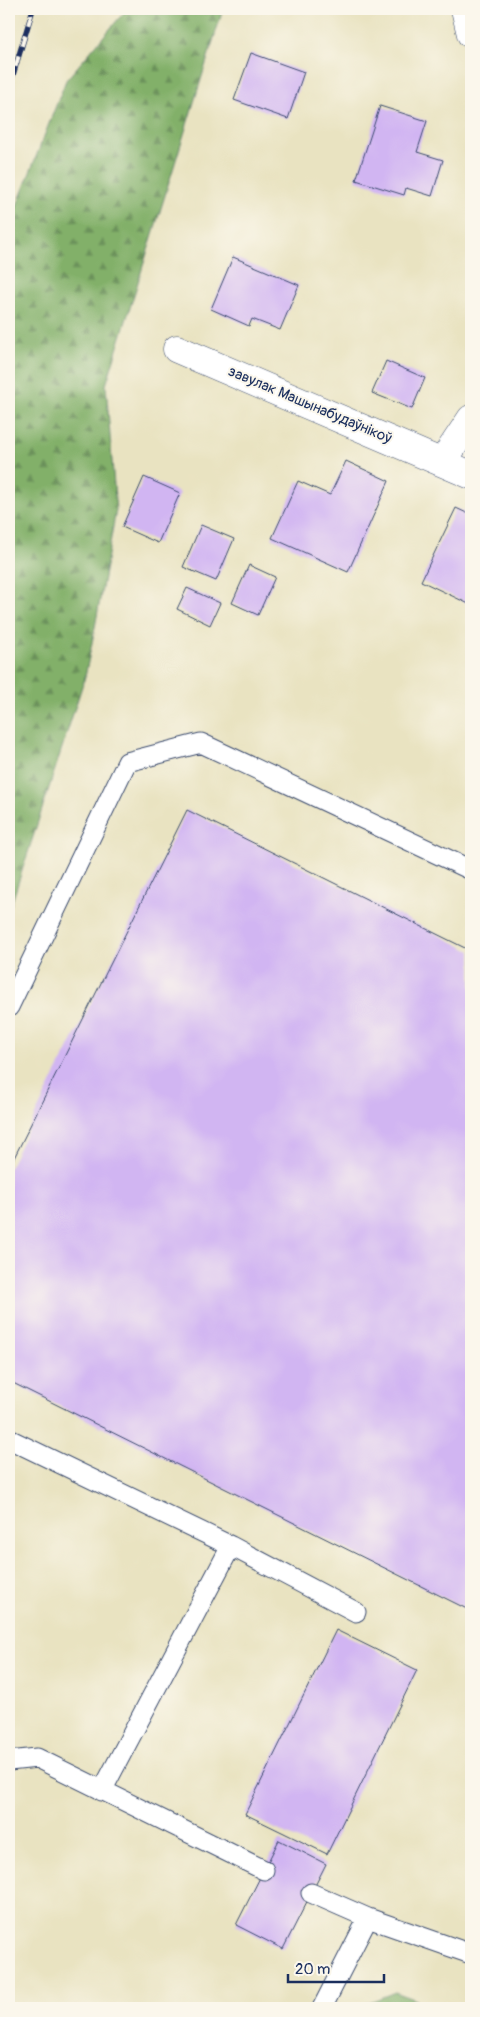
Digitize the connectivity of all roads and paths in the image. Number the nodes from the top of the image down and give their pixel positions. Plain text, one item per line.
1 (465, 9) edge
2 (471, 34) edge
3 (177, 349) dead end
4 (471, 419) edge
5 (443, 461) junction
6 (471, 475) edge
7 (471, 870) edge
8 (9, 1007) edge
9 (9, 1439) edge
10 (231, 1546) junction
11 (356, 1612) dead end
12 (9, 1761) edge
13 (102, 1791) junction
14 (264, 1870) dead end
15 (311, 1893) dead end
16 (368, 1918) junction
17 (471, 1954) edge
18 (322, 2008) edge

1 - 2 street
3 - 5 street, завулак Машынабудаўнікоў
4 - 5 street
5 - 6 street, завулак Машынабудаўнікоў
7 - 8 lane
9 - 10 lane
10 - 11 lane
10 - 13 lane
12 - 13 lane
13 - 14 lane
15 - 16 lane
16 - 17 lane
16 - 18 lane

